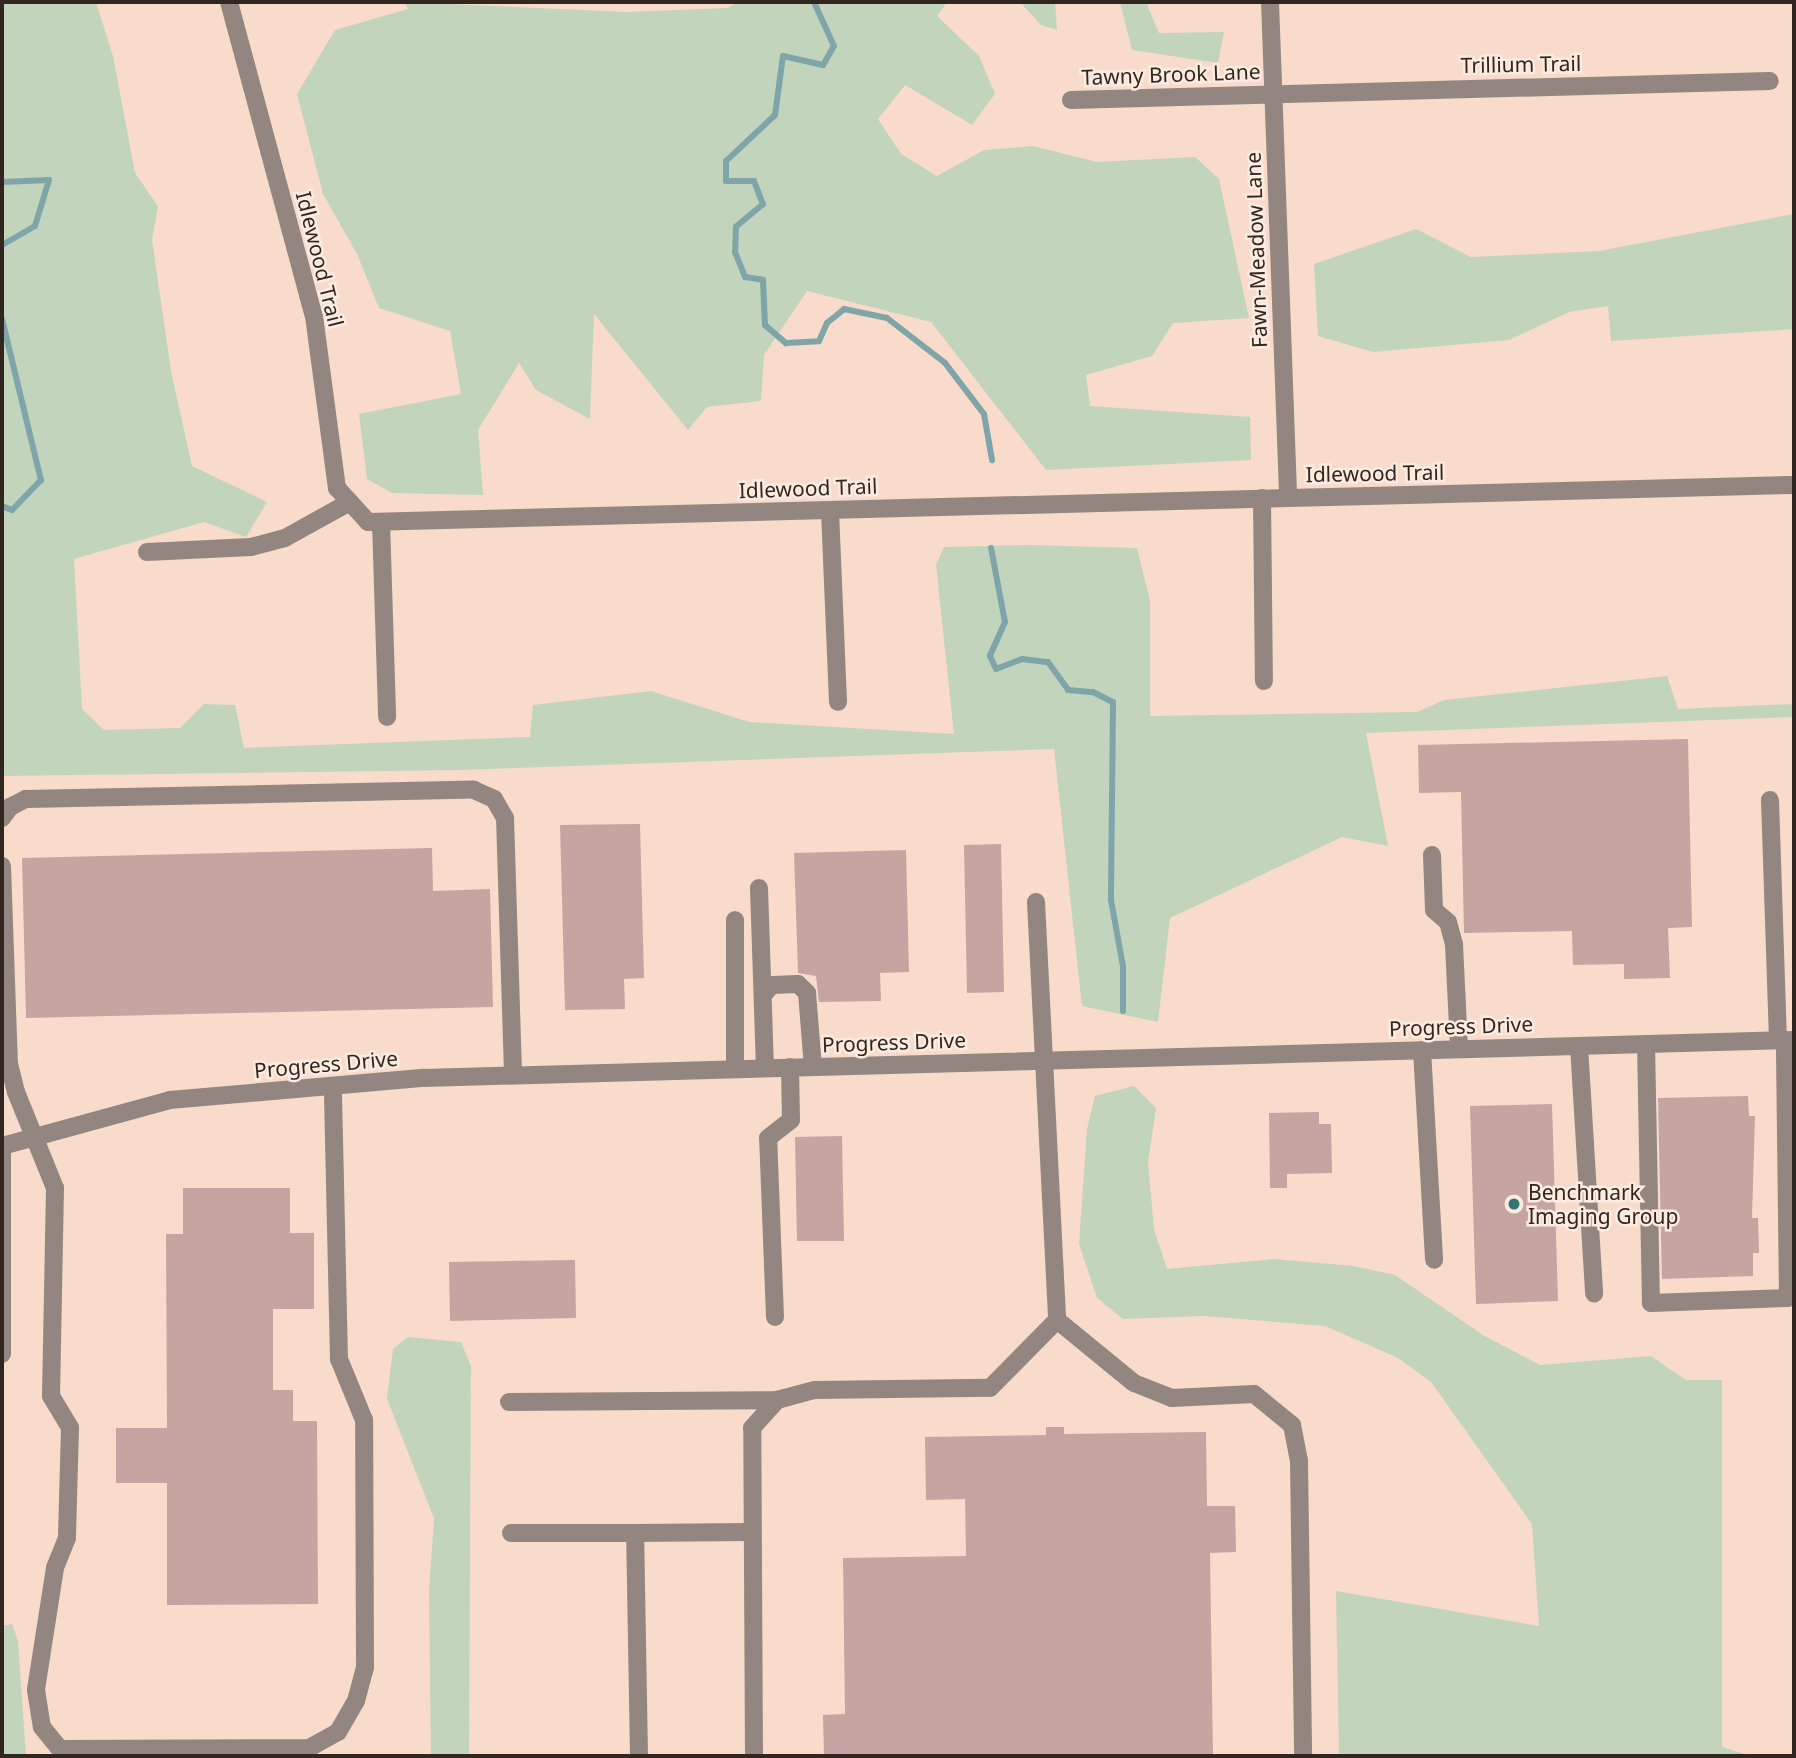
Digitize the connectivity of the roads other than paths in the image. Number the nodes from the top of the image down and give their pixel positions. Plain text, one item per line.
1 (229, 2) edge
2 (1270, 2) edge
3 (1770, 81) dead end
4 (1273, 94) junction
5 (1071, 100) dead end
6 (1794, 485) edge
7 (1288, 497) junction
8 (1262, 498) junction
9 (350, 502) junction
10 (830, 511) junction
11 (381, 522) junction
12 (147, 552) dead end
13 (1264, 681) dead end
14 (838, 702) dead end
15 (387, 717) dead end
16 (1770, 800) dead end
17 (2, 818) edge
18 (1432, 855) dead end
19 (2, 866) edge
20 (759, 888) dead end
21 (1036, 902) dead end
22 (735, 920) dead end
23 (764, 995) junction
24 (1786, 1040) edge
25 (1646, 1044) junction
26 (1578, 1046) junction
27 (1459, 1049) junction
28 (1422, 1050) junction
29 (1044, 1060) junction
30 (790, 1067) junction
31 (813, 1067) junction
32 (765, 1068) junction
33 (735, 1069) junction
34 (513, 1075) junction
35 (333, 1086) junction
36 (34, 1138) junction
37 (2, 1146) edge
38 (1434, 1260) dead end
39 (1594, 1294) dead end
40 (775, 1317) dead end
41 (1057, 1320) junction
42 (2, 1328) edge
43 (2, 1354) edge
44 (777, 1400) junction
45 (509, 1402) dead end
46 (751, 1532) junction
47 (511, 1533) dead end
48 (635, 1533) junction
49 (639, 1756) edge
50 (754, 1756) edge
51 (1303, 1756) edge

1 - 9 street, Idlewood Trail
2 - 4 street, Fawn-Meadow Lane
3 - 4 street, Trillium Trail
4 - 5 street, Tawny Brook Lane
4 - 7 street, Fawn-Meadow Lane
6 - 7 street, Idlewood Trail
7 - 8 street, Idlewood Trail
8 - 10 street, Idlewood Trail
8 - 13 street
9 - 11 street, Idlewood Trail
9 - 12 street
10 - 11 street, Idlewood Trail
10 - 14 street
11 - 15 street
16 - 24 street
17 - 34 street
18 - 27 street
19 - 36 street
20 - 23 street
21 - 29 street
22 - 33 street
23 - 31 street
23 - 32 street
24 - 25 street, Progress Drive
24 - 25 street
25 - 26 street, Progress Drive
26 - 27 street, Progress Drive
26 - 39 street
27 - 28 street, Progress Drive
28 - 29 street, Progress Drive
28 - 38 street
29 - 31 street, Progress Drive
29 - 41 street
30 - 31 street, Progress Drive
30 - 32 street, Progress Drive
30 - 40 street
32 - 33 street, Progress Drive
33 - 34 street, Progress Drive
34 - 35 street, Progress Drive
35 - 36 street, Progress Drive
35 - 36 street
36 - 37 street, Progress Drive
37 - 42 street
41 - 44 street
41 - 51 street
42 - 43 street
44 - 45 street
44 - 46 street
46 - 48 street
46 - 50 street
47 - 48 street
48 - 49 street

